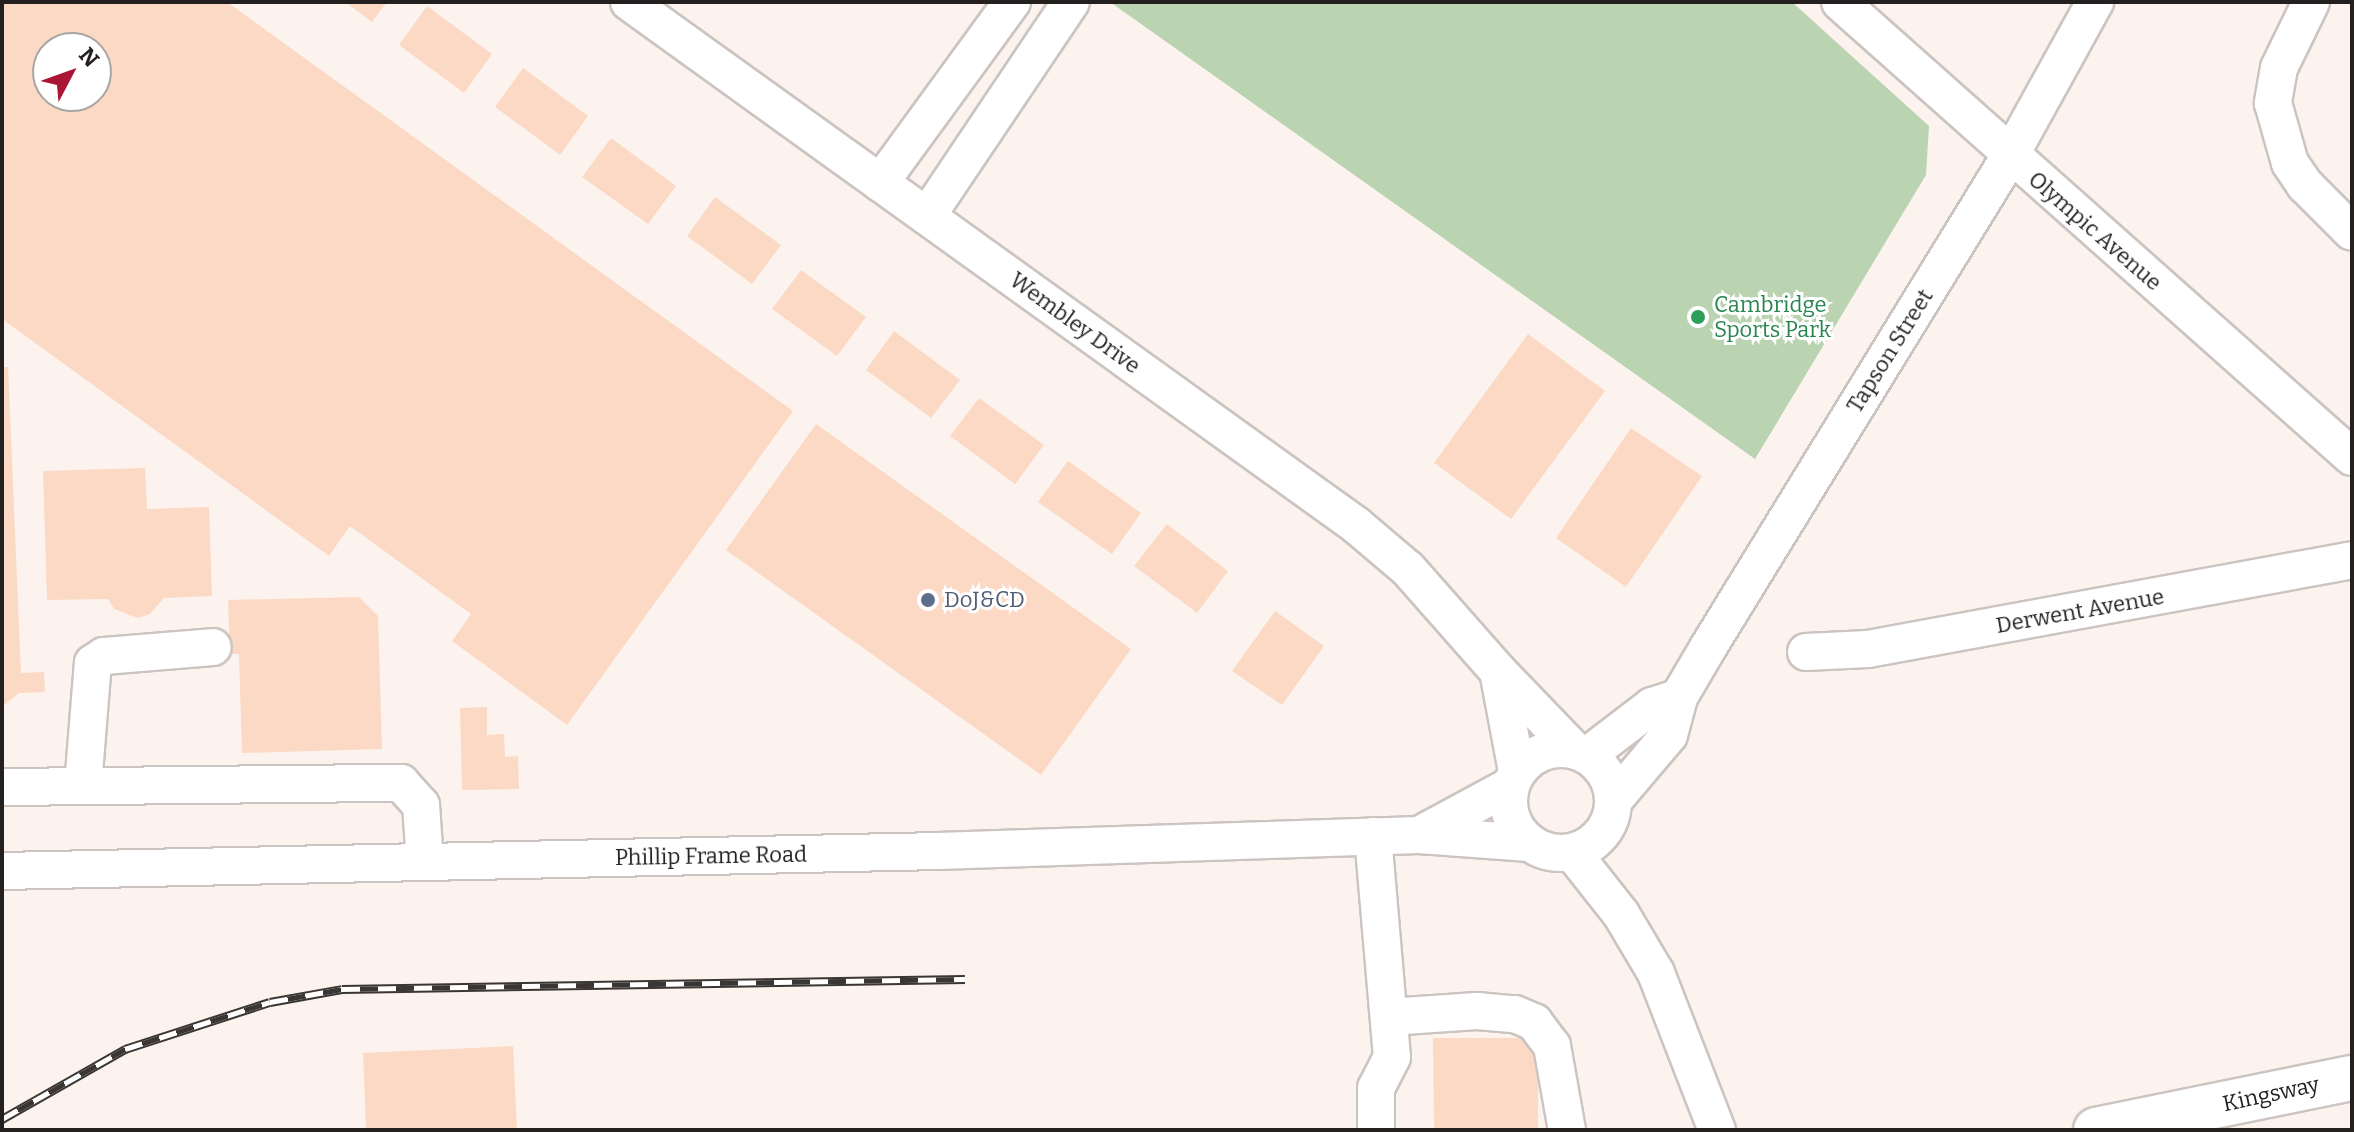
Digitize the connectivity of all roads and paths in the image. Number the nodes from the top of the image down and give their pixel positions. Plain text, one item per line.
1 (629, 2) edge
2 (1012, 2) edge
3 (1071, 2) edge
4 (1840, 2) edge
5 (2095, 2) edge
6 (2311, 2) edge
7 (2010, 156) junction
8 (880, 183) junction
9 (927, 216) junction
10 (2352, 232) edge
11 (2352, 457) edge
12 (2352, 560) edge
13 (213, 647) dead end
14 (1806, 652) dead end
15 (1498, 671) junction
16 (1679, 697) junction
17 (1580, 752) junction
18 (1513, 779) junction
19 (83, 786) junction
20 (2, 787) edge
21 (1614, 800) junction
22 (1419, 835) junction
23 (1373, 836) junction
24 (1529, 843) junction
25 (1572, 852) junction
26 (425, 862) junction
27 (2, 871) edge
28 (1389, 1017) junction
29 (2352, 1078) edge
30 (1376, 1130) edge
31 (1567, 1130) edge
32 (1717, 1130) edge
33 (2096, 1130) edge

1 - 8 street, Wembley Drive
2 - 8 street
3 - 9 street
4 - 7 street, Olympic Avenue
5 - 7 street, Tapson Street
6 - 10 street
7 - 11 street, Olympic Avenue
7 - 16 street, Tapson Street
8 - 9 street, Wembley Drive
9 - 15 street, Wembley Drive
12 - 14 street, Derwent Avenue
13 - 19 street
15 - 17 street, Wembley Drive
15 - 18 street
16 - 17 street
16 - 21 street, Tapson Street
17 - 18 street
17 - 21 street
18 - 22 street, Phillip Frame Road
18 - 24 street
19 - 20 street
19 - 26 street
21 - 25 street
22 - 23 street, Phillip Frame Road
22 - 24 street, Phillip Frame Road
23 - 26 street, Phillip Frame Road
23 - 28 street
24 - 25 street
25 - 32 street
26 - 27 street, Phillip Frame Road
28 - 30 street
28 - 31 street
29 - 33 main road, Kingsway

